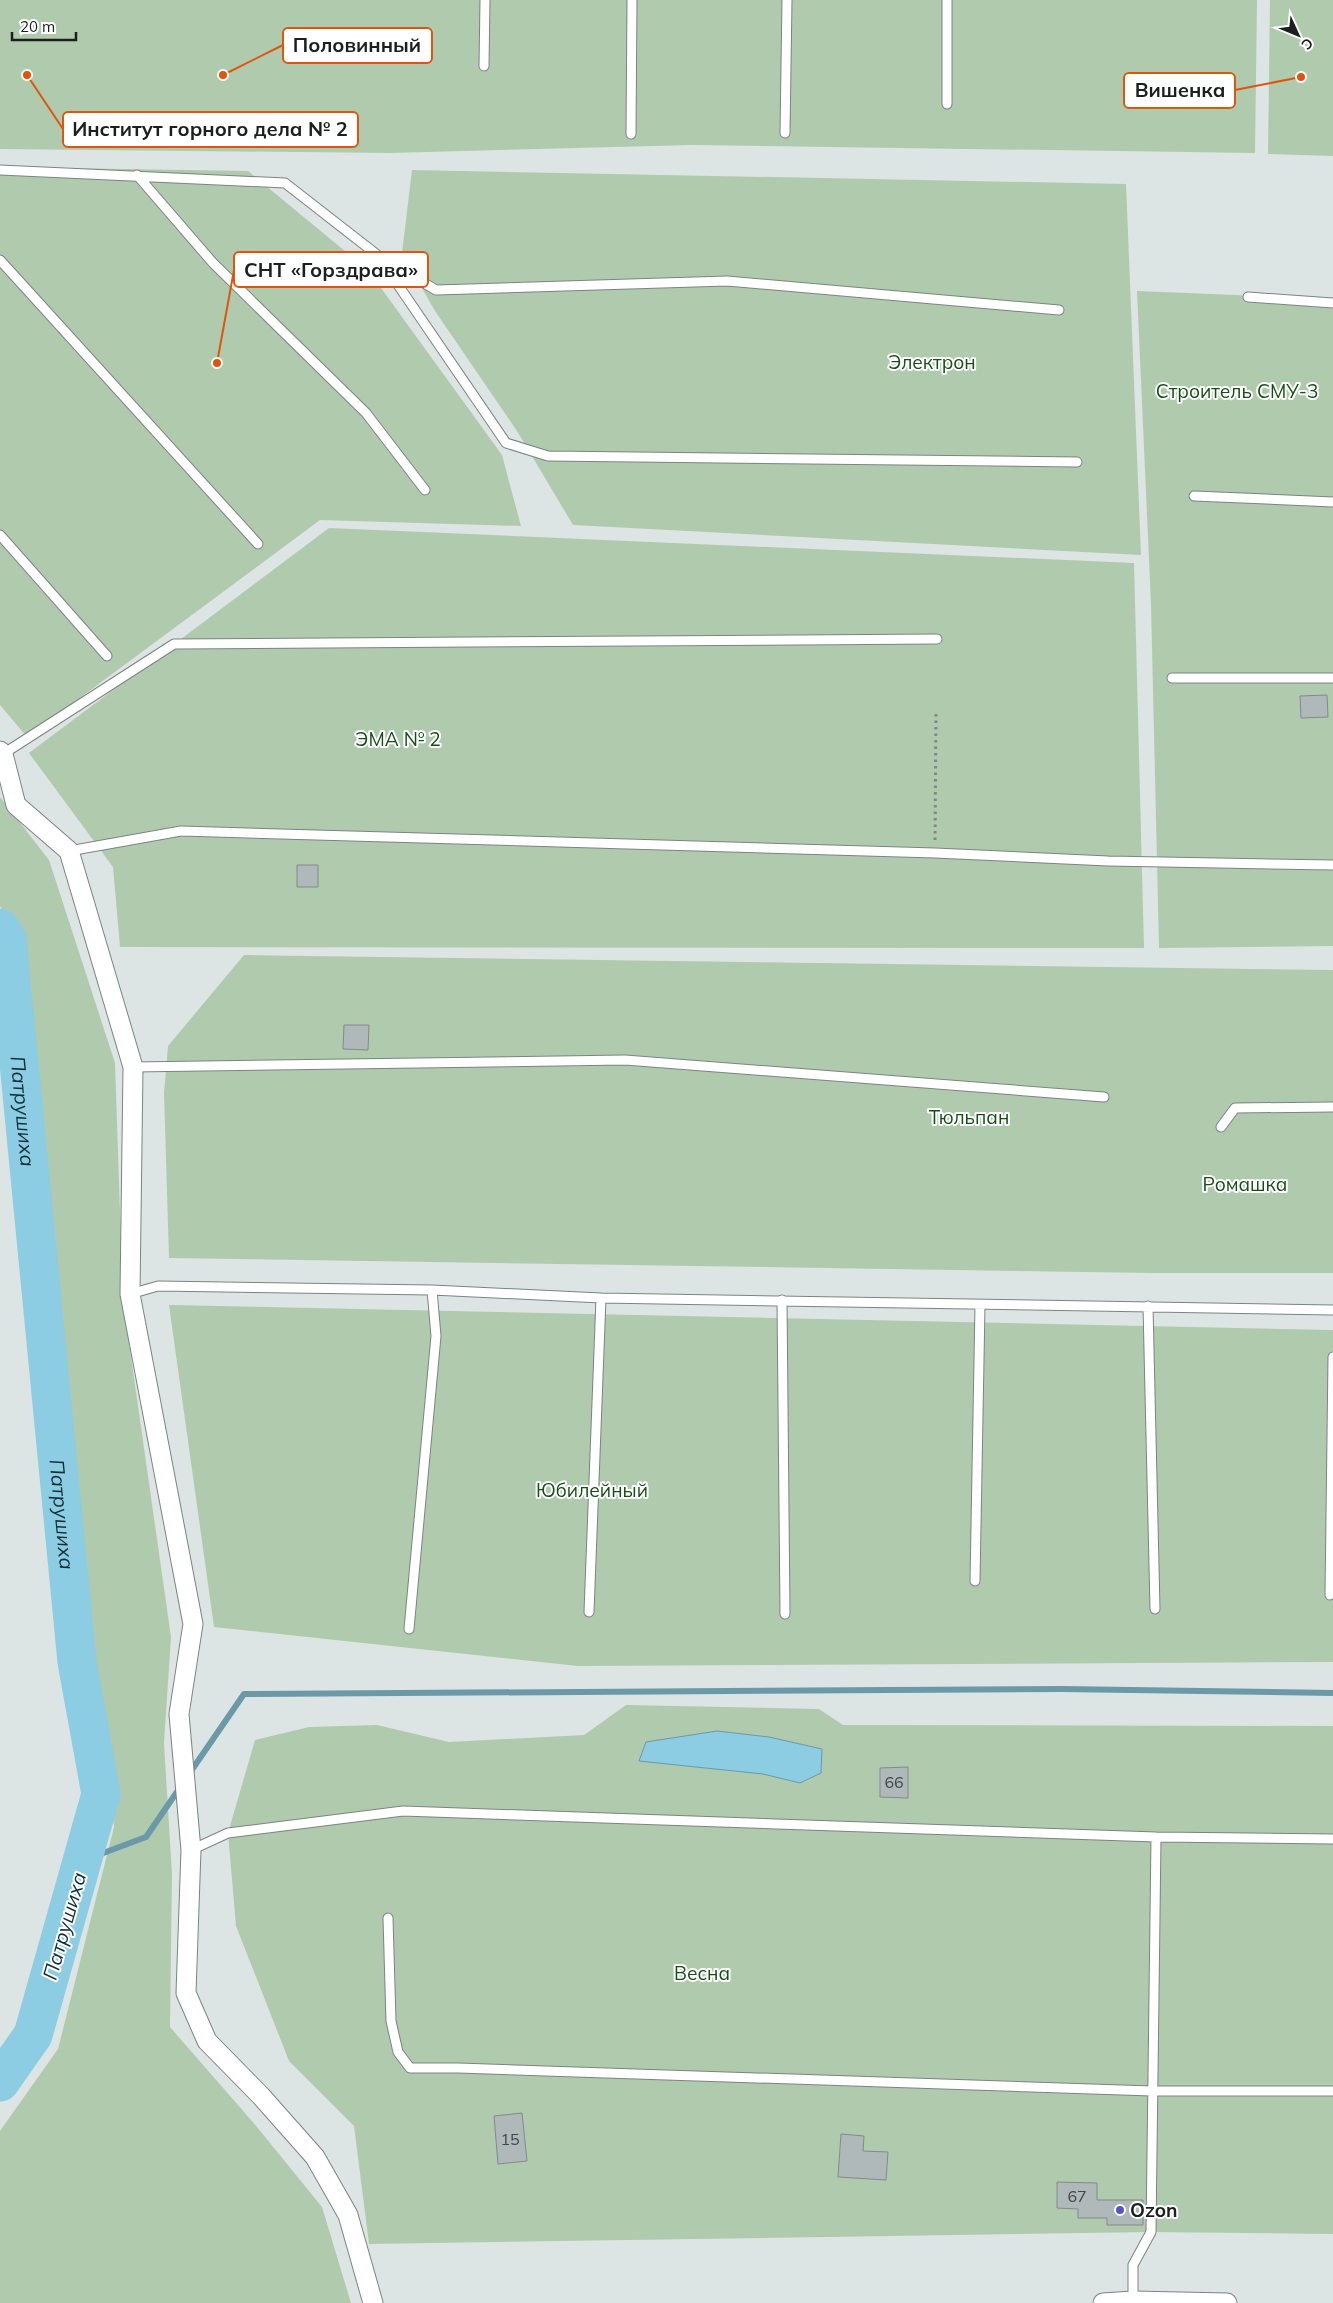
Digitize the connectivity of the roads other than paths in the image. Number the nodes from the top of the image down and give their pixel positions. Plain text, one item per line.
1 (485, 0) edge
2 (632, 0) edge
3 (787, 0) edge
4 (947, 0) edge
5 (484, 66) dead end
6 (946, 104) dead end
7 (785, 132) dead end
8 (631, 134) dead end
9 (0, 170) edge
10 (137, 175) junction
11 (380, 257) junction
12 (0, 260) edge
13 (1248, 297) dead end
14 (1333, 303) edge
15 (1059, 310) dead end
16 (1077, 462) dead end
17 (425, 490) dead end
18 (1194, 496) dead end
19 (1333, 502) edge
20 (0, 535) edge
21 (258, 544) dead end
22 (937, 639) dead end
23 (107, 656) dead end
24 (1172, 678) dead end
25 (1333, 678) edge
26 (1, 753) edge
27 (69, 851) junction
28 (1333, 864) edge
29 (133, 1067) junction
30 (1104, 1097) dead end
31 (1333, 1107) edge
32 (1221, 1128) dead end
33 (432, 1290) junction
34 (130, 1294) junction
35 (601, 1298) junction
36 (782, 1300) junction
37 (980, 1305) junction
38 (1148, 1306) junction
39 (1333, 1310) edge
40 (1333, 1357) edge
41 (975, 1582) dead end
42 (1330, 1596) dead end
43 (1155, 1609) dead end
44 (589, 1612) dead end
45 (785, 1614) dead end
46 (409, 1629) dead end
47 (1156, 1837) junction
48 (1333, 1839) edge
49 (191, 1850) junction
50 (388, 1918) dead end
51 (1152, 2090) junction
52 (1333, 2091) edge
53 (1133, 2301) junction
54 (373, 2303) edge
55 (1104, 2303) edge
56 (1227, 2303) edge

1 - 5 lane
2 - 8 lane
3 - 7 lane
4 - 6 lane
9 - 10 lane
10 - 11 lane
10 - 17 lane
11 - 15 lane
11 - 16 lane
12 - 21 lane
13 - 14 lane
18 - 19 lane
20 - 23 lane
22 - 26 lane
24 - 25 lane
26 - 27 street
27 - 28 lane
27 - 29 street
29 - 30 lane
29 - 34 street
31 - 32 lane
33 - 34 lane
33 - 35 lane
33 - 46 lane
34 - 49 street
35 - 36 lane
35 - 44 lane
36 - 37 lane
36 - 45 lane
37 - 38 lane
37 - 41 lane
38 - 39 lane
38 - 43 lane
40 - 42 lane
47 - 48 lane
47 - 49 lane
47 - 51 lane
49 - 54 street
50 - 51 lane
51 - 52 lane
51 - 53 lane
53 - 55 street
53 - 56 street

